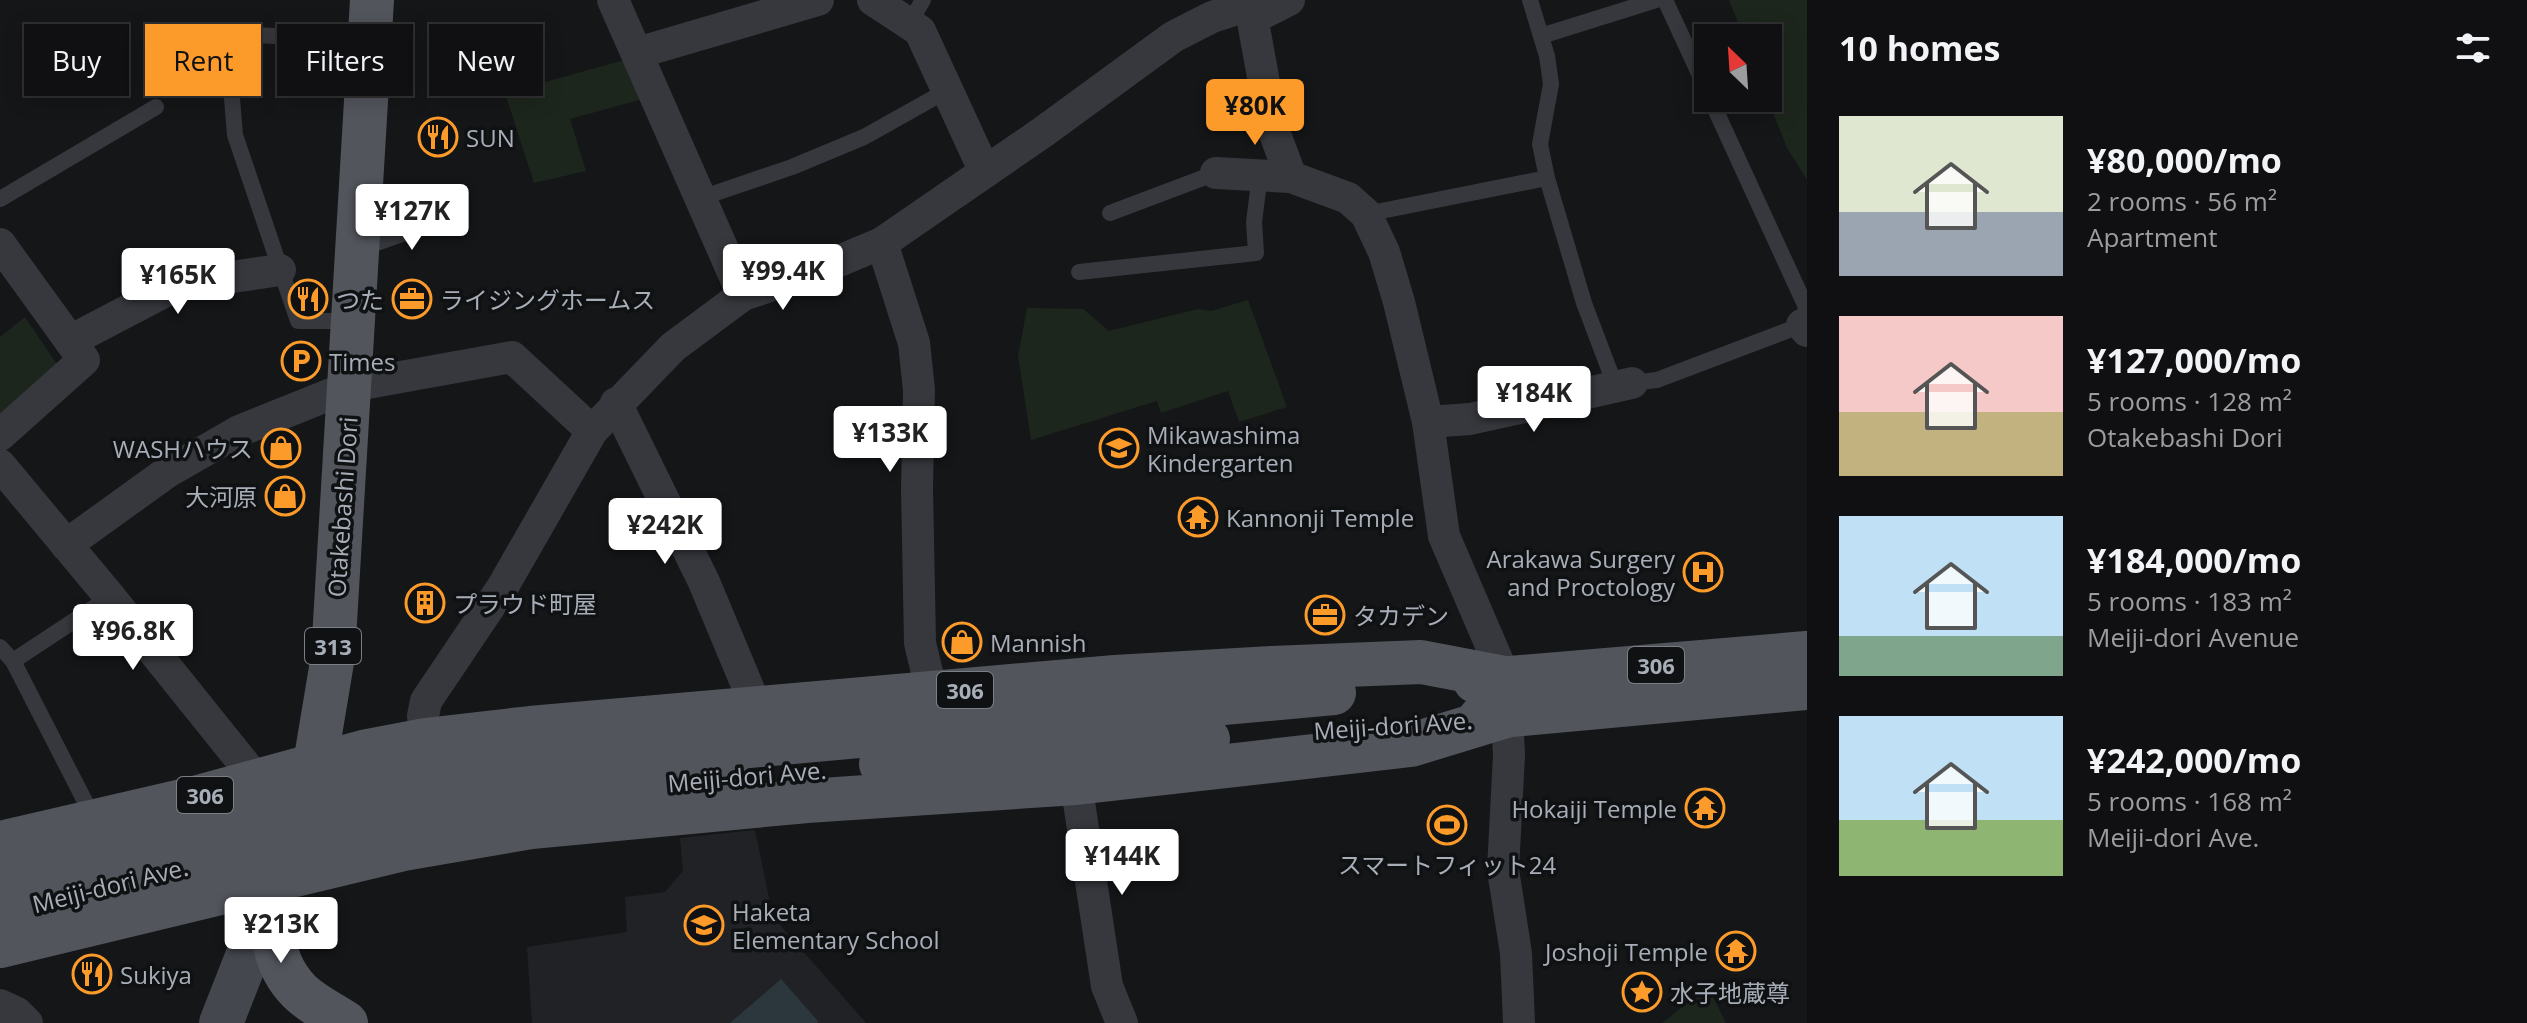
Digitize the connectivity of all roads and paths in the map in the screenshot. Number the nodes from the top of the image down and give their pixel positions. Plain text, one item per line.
1 (613, 0) edge
2 (818, 0) edge
3 (873, 0) edge
4 (1289, 0) edge
5 (1530, 0) edge
6 (1656, 0) edge
7 (1665, 0) edge
8 (1251, 8) edge
9 (916, 12) edge
10 (371, 20) edge
11 (1541, 36) junction
12 (637, 53) junction
13 (1694, 63) edge
14 (948, 90) junction
15 (156, 107) dead end
16 (1716, 112) edge
17 (985, 172) junction
18 (1216, 173) joint
19 (1275, 176) junction
20 (1547, 178) junction
21 (701, 198) junction
22 (0, 199) edge
23 (447, 210) dead end
24 (1110, 213) dead end
25 (1366, 214) junction
26 (358, 241) junction
27 (882, 243) junction
28 (0, 244) edge
29 (280, 270) junction
30 (1079, 272) dead end
31 (743, 295) junction
32 (354, 321) junction
33 (1805, 328) edge
34 (70, 341) junction
35 (1624, 384) junction
36 (351, 386) junction
37 (616, 403) junction
38 (1428, 422) junction
39 (592, 431) junction
40 (0, 435) edge
41 (0, 465) edge
42 (66, 545) junction
43 (110, 597) junction
44 (0, 647) edge
45 (1807, 653) edge
46 (13, 661) junction
47 (1807, 688) edge
48 (932, 693) junction
49 (1506, 697) junction
50 (757, 709) junction
51 (425, 740) junction
52 (727, 762) junction
53 (315, 764) junction
54 (257, 780) junction
55 (1076, 783) junction
56 (94, 819) junction
57 (0, 843) edge
58 (0, 878) edge
59 (278, 878) junction
60 (0, 912) edge
61 (0, 946) edge
62 (0, 1005) edge
63 (27, 1023) edge
64 (221, 1023) edge
65 (346, 1023) edge
66 (1122, 1023) edge
67 (1519, 1023) edge

1 - 12 street
2 - 12 street
3 - 9 street
4 - 8 street
5 - 11 lane
6 - 11 lane
7 - 13 lane
8 - 17 street
8 - 19 street
9 - 14 street
10 - 26 main road, Otakebashi Dori / 313
10 - 29 lane
11 - 20 lane
12 - 21 street
14 - 17 street
14 - 21 lane
15 - 22 lane
16 - 33 lane
17 - 27 street
18 - 19 street
18 - 24 lane
19 - 25 street
19 - 30 lane
20 - 25 lane
20 - 35 lane
21 - 31 street
23 - 26 street
25 - 38 street
26 - 32 main road, Otakebashi Dori / 313
27 - 31 street
27 - 48 street
28 - 34 street
29 - 32 lane
29 - 34 street
31 - 37 street
32 - 36 main road, Otakebashi Dori / 313
33 - 35 lane
34 - 40 street
35 - 38 street
36 - 39 street
36 - 42 street
36 - 53 main road, Otakebashi Dori / 313
37 - 39 street
37 - 50 street
38 - 49 street
39 - 51 street
41 - 42 street
42 - 43 street
43 - 46 lane
43 - 54 street
44 - 46 lane
45 - 49 main road, 306
46 - 56 lane
47 - 49 main road, 306
48 - 49 main road, 306
48 - 50 main road, 306
49 - 52 main road, Meiji-dori Ave. / 306
49 - 55 main road, 306
49 - 67 street
50 - 51 main road, 306
51 - 53 main road, 306
52 - 58 main road, Meiji-dori Ave. / 306, bridge
52 - 60 main road, Meiji-dori Ave. / 306, bridge
53 - 54 main road, 306
53 - 59 main road, Otakebashi Dori / 313
54 - 56 main road, 306
54 - 59 street
55 - 59 main road, 306
55 - 66 street
56 - 57 main road, 306
59 - 61 main road, 306
59 - 64 main road
59 - 65 main road, Otakebashi Dori / 313
62 - 63 street

